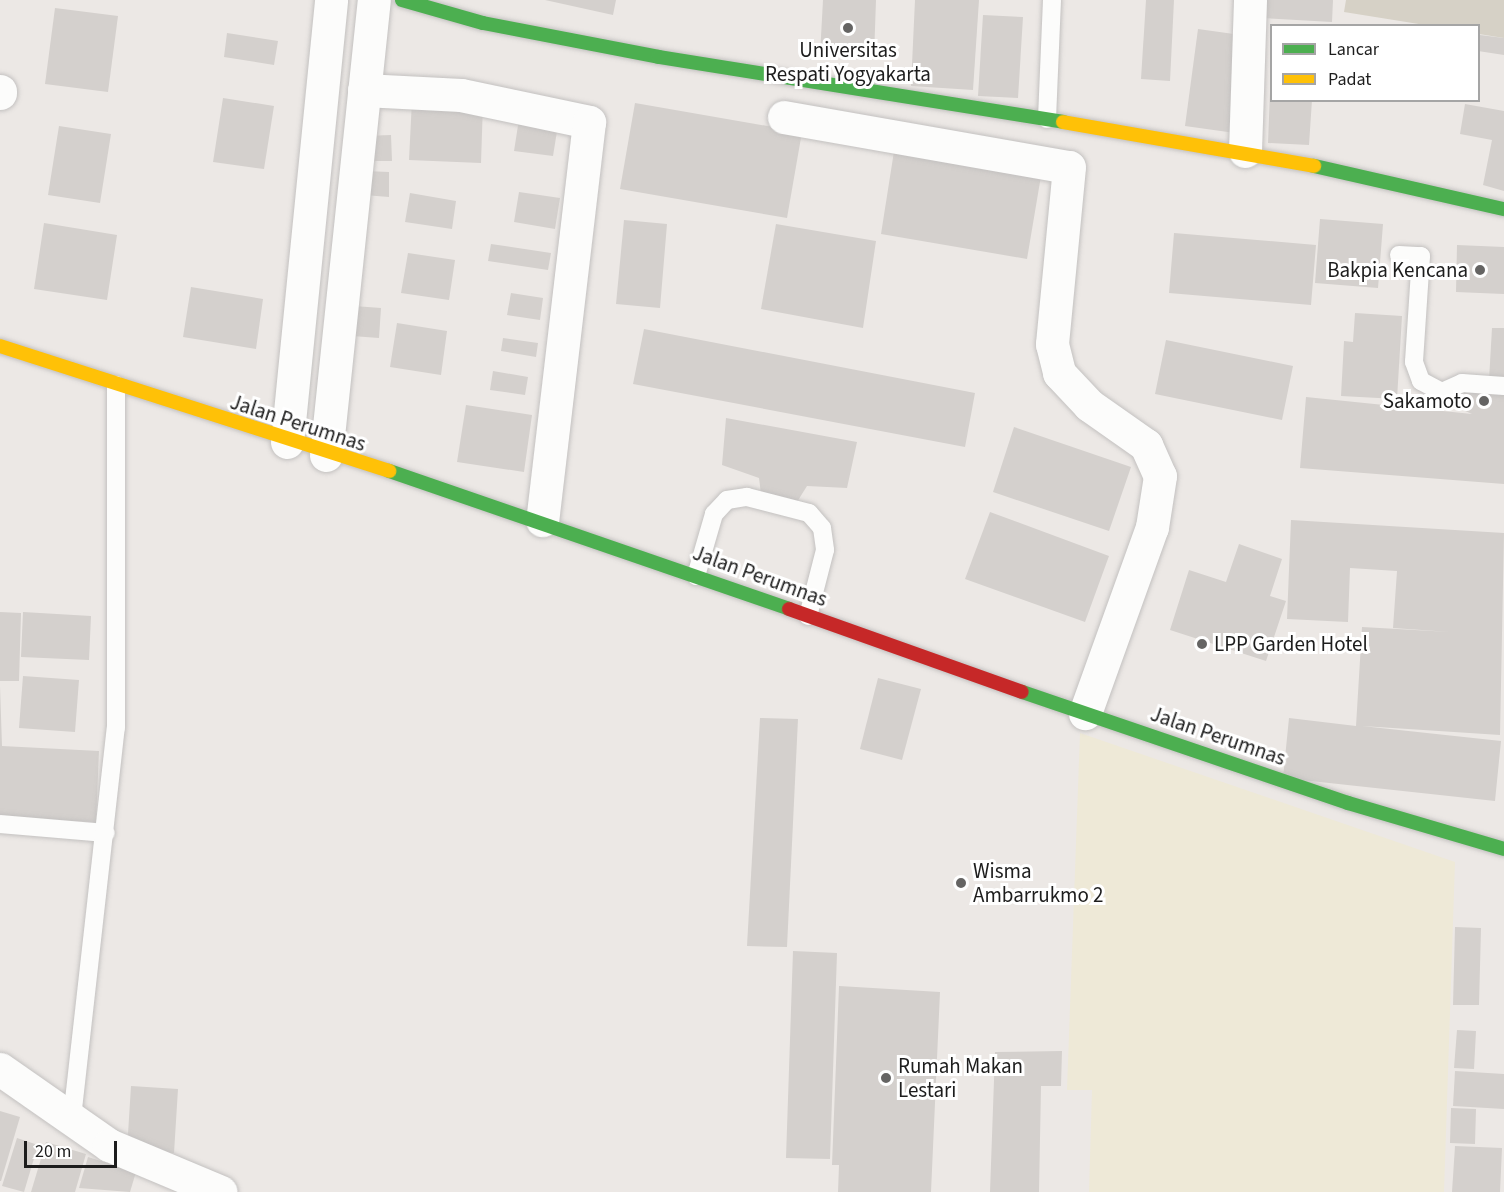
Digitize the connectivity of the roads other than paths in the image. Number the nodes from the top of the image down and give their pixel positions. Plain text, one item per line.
1 (331, 0) edge
2 (374, 0) edge
3 (402, 0) edge
4 (1052, 0) edge
5 (1250, 0) edge
6 (364, 90) junction
7 (784, 117) dead end
8 (1047, 119) junction
9 (1245, 151) junction
10 (1504, 209) edge
11 (1399, 255) dead end
12 (0, 345) edge
13 (116, 385) junction
14 (1504, 386) edge
15 (287, 442) junction
16 (327, 455) junction
17 (542, 520) junction
18 (696, 576) junction
19 (808, 616) junction
20 (1084, 713) junction
21 (0, 824) edge
22 (106, 833) junction
23 (1504, 849) edge
24 (0, 1069) edge
25 (72, 1118) junction
26 (221, 1192) edge

1 - 15 street
2 - 6 street
3 - 8 street
4 - 8 lane
5 - 9 street
6 - 16 street
6 - 17 street
7 - 20 street
8 - 9 street
9 - 10 street
11 - 14 lane
12 - 13 street, Jalan Perumnas
13 - 15 street, Jalan Perumnas
13 - 22 lane
15 - 16 street, Jalan Perumnas
16 - 17 street, Jalan Perumnas
17 - 18 street, Jalan Perumnas
18 - 19 street, Jalan Perumnas
18 - 19 lane
19 - 20 street, Jalan Perumnas
20 - 23 street, Jalan Perumnas
21 - 22 lane
22 - 25 lane
24 - 25 street
25 - 26 street

